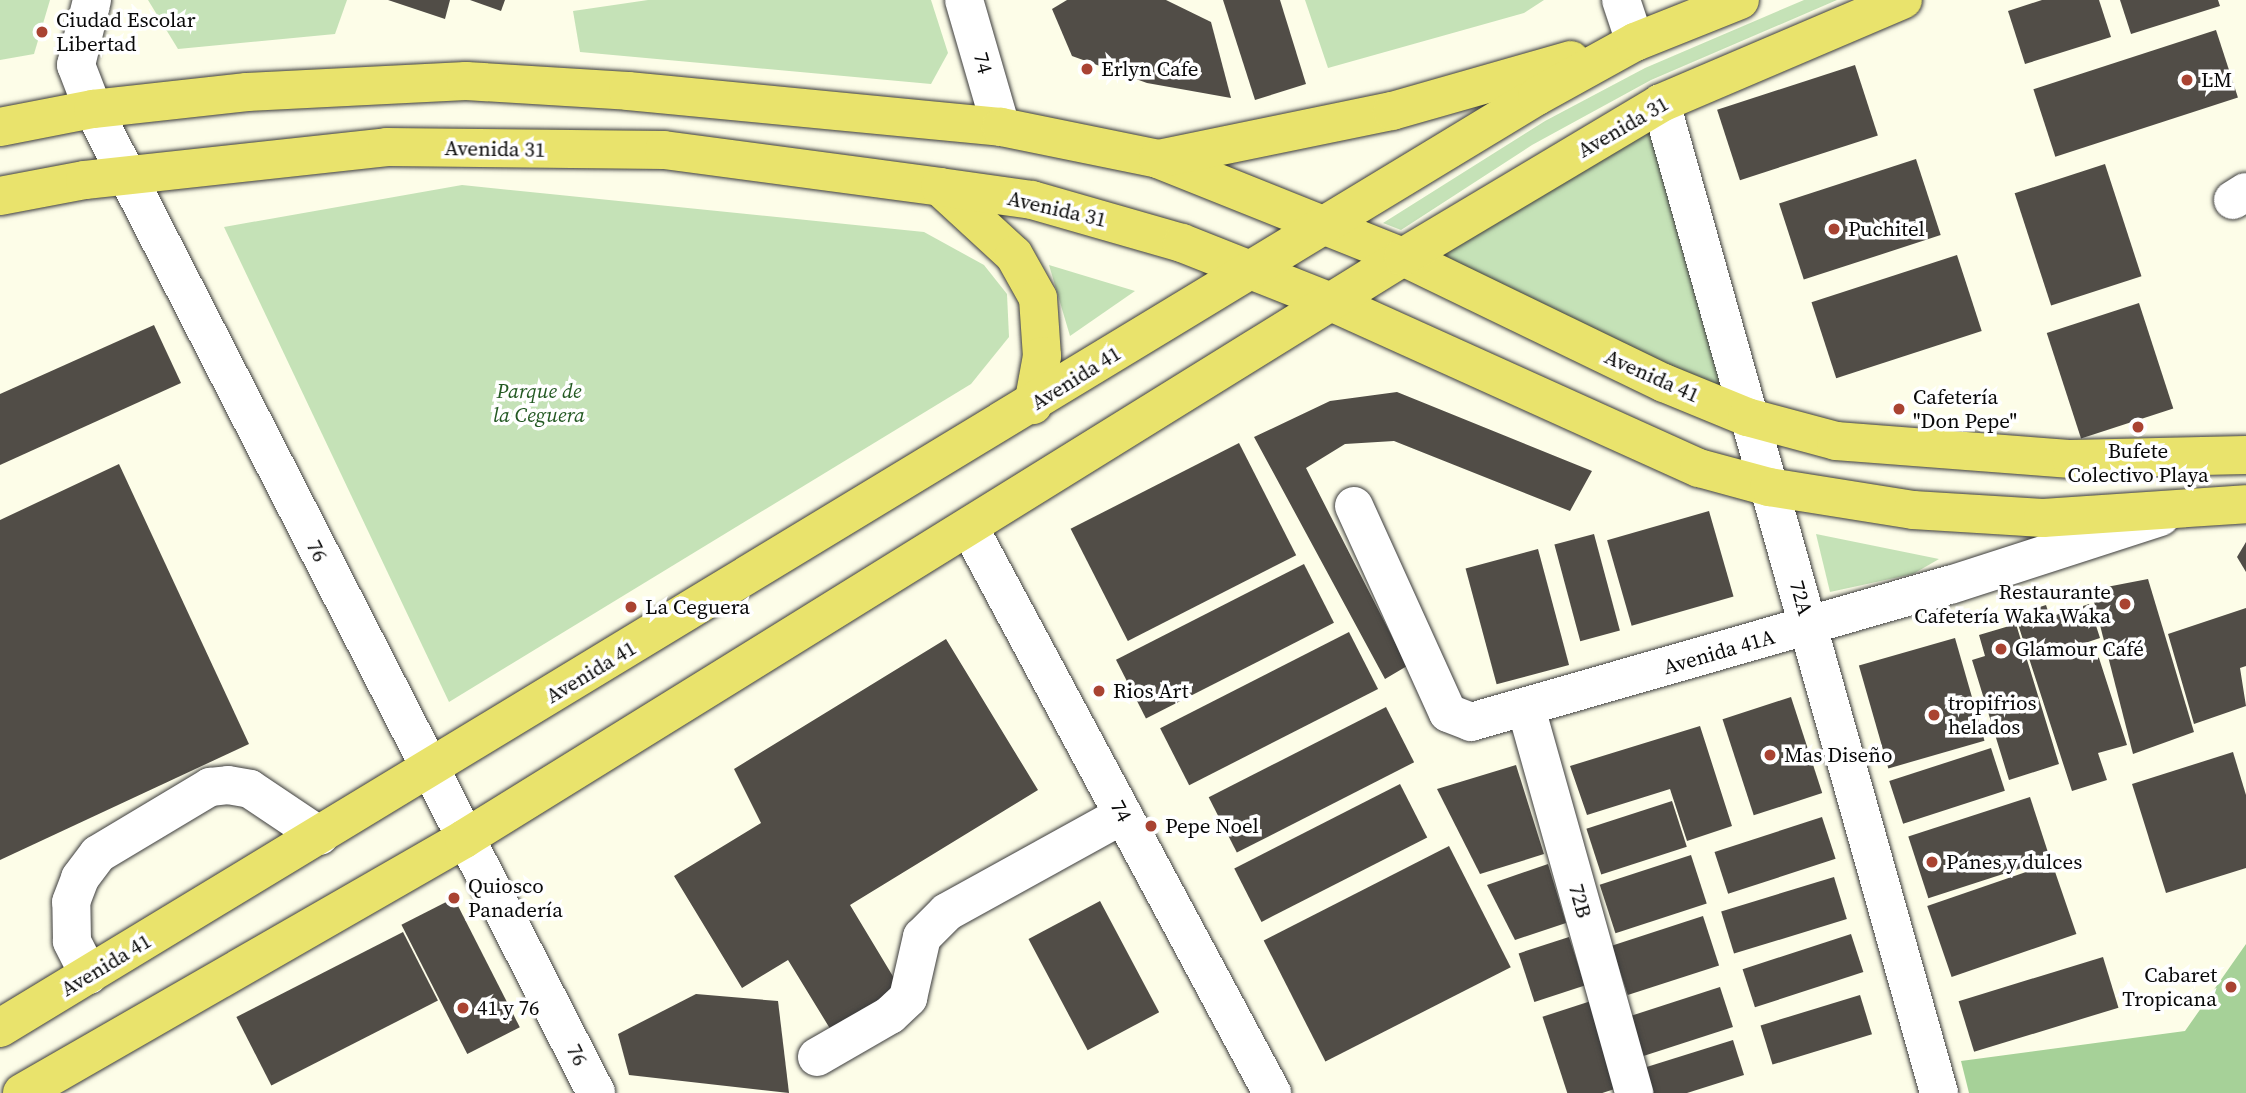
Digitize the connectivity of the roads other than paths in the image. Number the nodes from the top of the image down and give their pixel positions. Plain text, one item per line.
1 (92, 0) edge
2 (964, 0) edge
3 (1620, 0) edge
4 (1740, 0) edge
5 (1903, 0) edge
6 (1635, 41) junction
7 (1661, 103) junction
8 (93, 109) junction
9 (0, 127) edge
10 (1001, 127) junction
11 (1158, 159) junction
12 (125, 175) junction
13 (940, 187) junction
14 (0, 195) edge
15 (1328, 226) junction
16 (1403, 257) junction
17 (1252, 270) junction
18 (1331, 302) junction
19 (1033, 405) junction
20 (1747, 417) junction
21 (2246, 455) edge
22 (1769, 487) junction
23 (2246, 504) edge
24 (1354, 506) dead end
25 (2179, 511) junction
26 (970, 530) junction
27 (1809, 626) junction
28 (1526, 708) junction
29 (429, 770) junction
30 (1123, 815) junction
31 (320, 835) junction
32 (464, 839) junction
33 (89, 975) junction
34 (6, 1019) edge
35 (817, 1057) dead end
36 (22, 1093) edge
37 (596, 1093) edge
38 (1272, 1093) edge
39 (1634, 1093) edge
40 (1939, 1093) edge

1 - 8 street, 76
2 - 10 street, 74
3 - 6 street
4 - 6 main road
5 - 7 main road, Avenida 31
6 - 11 main road
6 - 15 main road
7 - 16 main road, Avenida 31
7 - 20 street, 72A
8 - 9 main road
8 - 10 main road
8 - 12 street, 76
10 - 11 main road
11 - 15 main road
12 - 13 main road, Avenida 31
12 - 14 main road, Avenida 31
12 - 29 street, 76
13 - 17 main road, Avenida 31
13 - 19 main road
15 - 16 main road, Avenida 41
15 - 17 main road, Avenida 41
16 - 18 main road, Avenida 31
16 - 20 main road, Avenida 41
17 - 18 main road, Avenida 31
17 - 19 main road, Avenida 41
18 - 22 main road
18 - 26 main road
19 - 29 main road, Avenida 41
20 - 21 main road, Avenida 41
20 - 22 street, 72A
22 - 25 main road
22 - 27 street, 72A
23 - 25 main road
24 - 28 street, Avenida 41A
25 - 27 street, Avenida 41A
26 - 30 street, 74
26 - 32 main road
27 - 28 street, Avenida 41A
27 - 40 street, 72A
28 - 39 street, 72B
29 - 31 main road, Avenida 41
29 - 32 street, 76
30 - 35 street
30 - 38 street, 74
31 - 33 main road, Avenida 41
31 - 33 street
32 - 36 main road
32 - 37 street, 76
33 - 34 main road, Avenida 41

